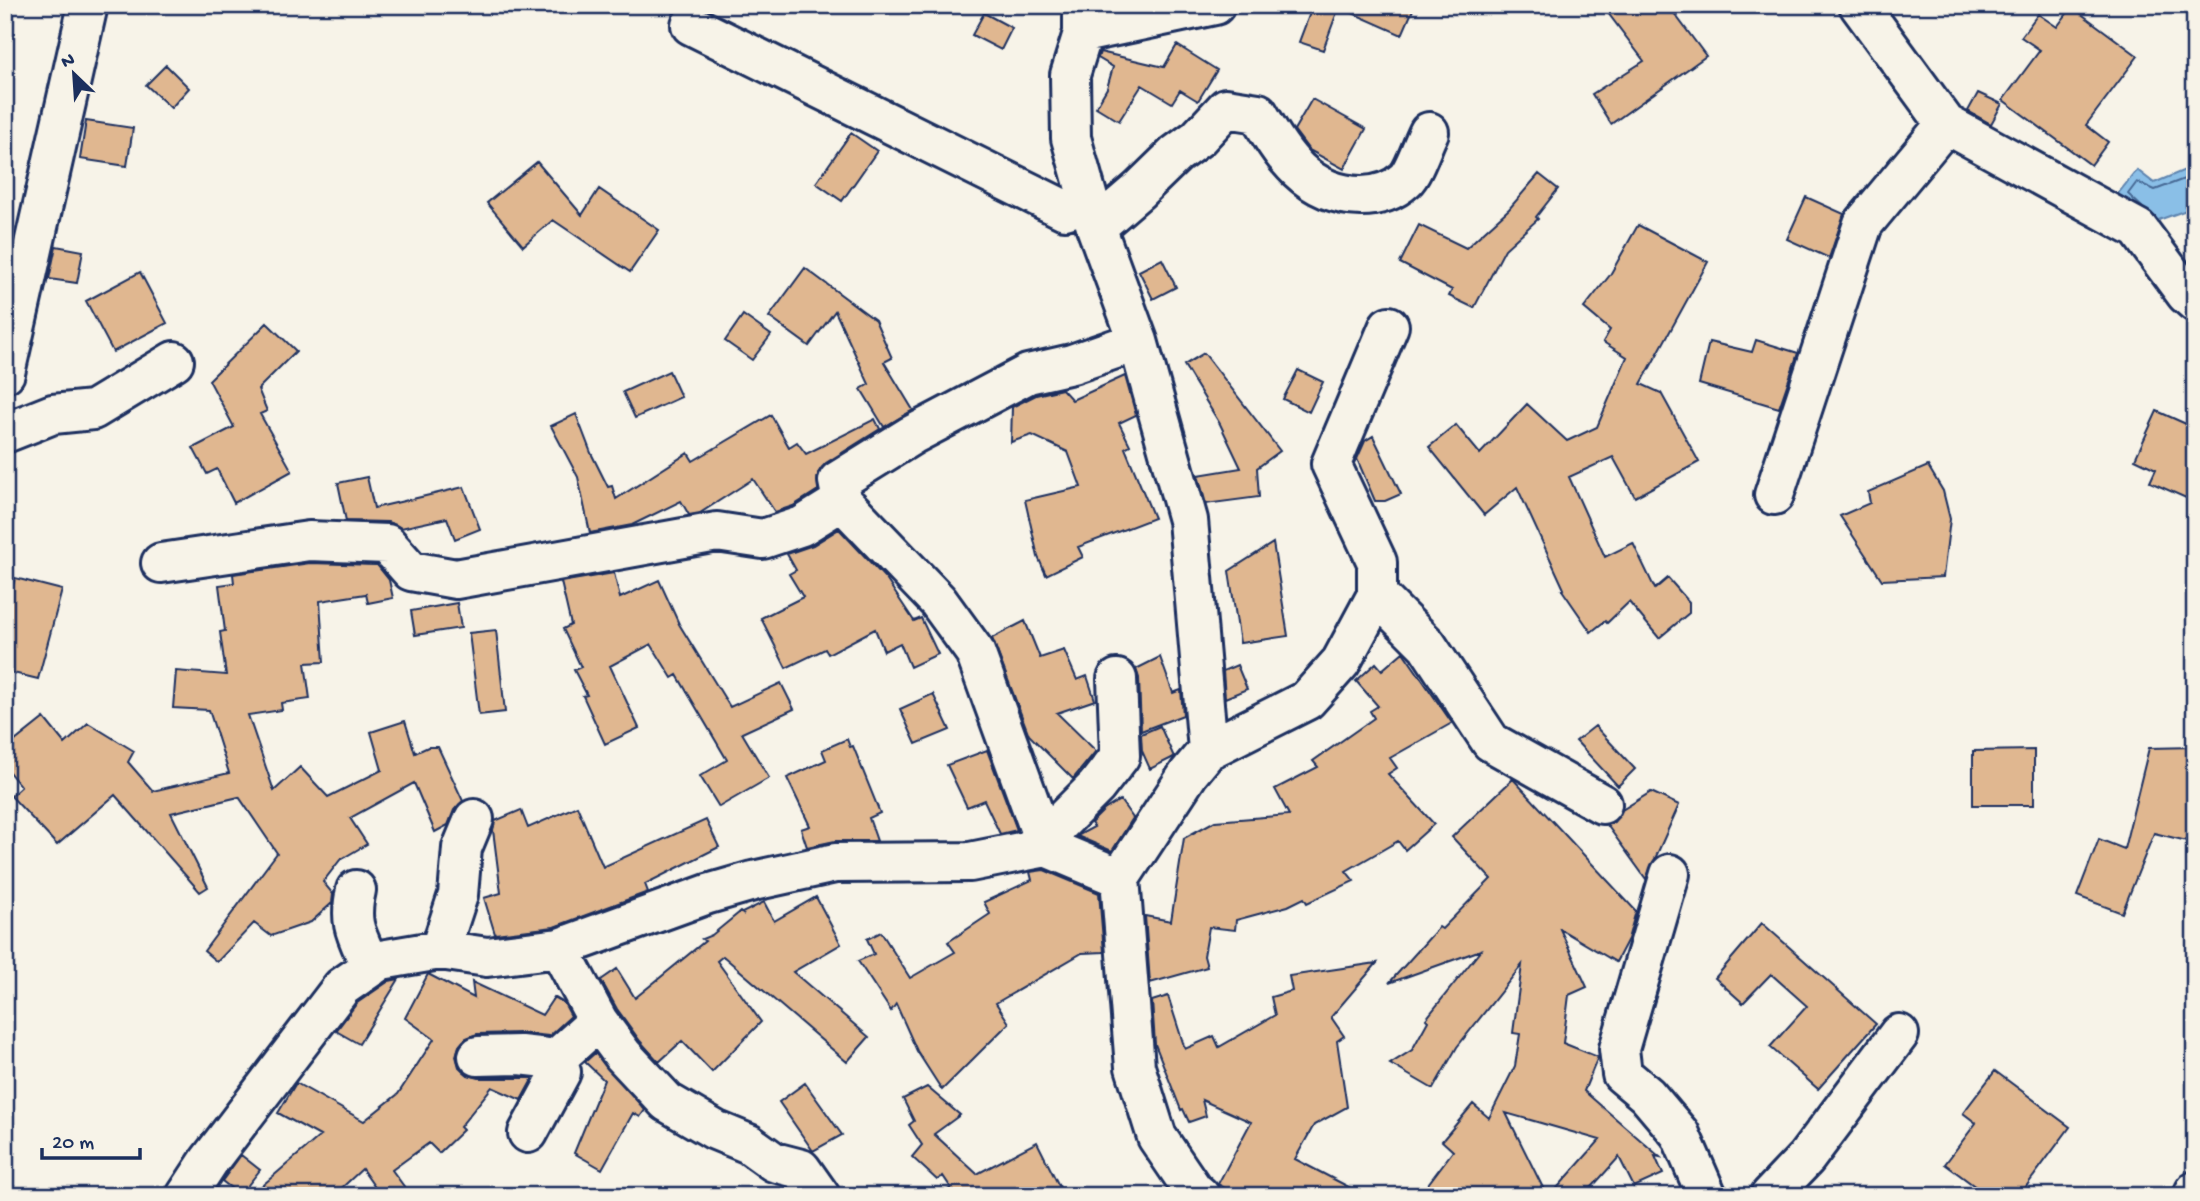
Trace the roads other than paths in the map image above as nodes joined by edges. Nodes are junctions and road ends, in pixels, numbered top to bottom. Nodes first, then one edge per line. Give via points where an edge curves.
1 (88, 5) edge
2 (1215, 5) edge
3 (1859, 5) edge
4 (1083, 19) edge
5 (691, 25) dead end
6 (1946, 124) junction
7 (1429, 132) dead end
8 (1093, 214) junction
9 (2195, 302) edge
10 (1389, 326) dead end
11 (1138, 341) junction
12 (174, 361) dead end
13 (5, 373) edge
14 (5, 433) edge
15 (1774, 495) dead end
16 (842, 501) junction
17 (161, 564) dead end
18 (1377, 595) junction
19 (1117, 679) dead end
20 (1208, 750) junction
21 (1602, 804) dead end
22 (474, 819) dead end
23 (1046, 847) junction
24 (1670, 874) dead end
25 (1120, 878) junction
26 (356, 890) dead end
27 (559, 948) junction
28 (440, 950) junction
29 (371, 967) junction
30 (598, 1021) junction
31 (1899, 1034) dead end
32 (478, 1056) dead end
33 (556, 1059) junction
34 (528, 1133) dead end
35 (1196, 1194) edge
36 (186, 1196) edge
37 (820, 1196) edge
38 (1707, 1196) edge
39 (1770, 1196) edge

1 - 13 street
2 - 4 street
3 - 6 street
4 - 8 street via 1070,75 1071,138
5 - 8 street via 1065,210
6 - 9 street via 2138,229
6 - 15 street via 1863,224
7 - 8 street via 1407,179 1378,196 1343,195 1307,179 1279,150 1258,113 1226,108 1139,190
8 - 11 street
10 - 18 street via 1332,464 1377,562
11 - 16 street via 1028,374 978,399 838,481
11 - 20 street via 1188,520
12 - 14 street via 93,410 53,414
16 - 17 street via 802,526 763,539 717,532 456,579 411,571 387,544 309,541
16 - 23 street via 938,601 975,652
18 - 20 street via 1341,662 1307,700
18 - 21 street via 1427,645 1491,742
19 - 23 street via 1120,756 1058,825
20 - 25 street
22 - 28 street via 462,848 458,895
23 - 25 street
23 - 27 street via 970,862 835,863 708,894
24 - 38 street via 1619,1049 1622,1074 1680,1134
25 - 35 street via 1135,1067 1157,1137
26 - 29 street via 353,928
27 - 28 street via 487,957
27 - 30 street
28 - 29 street via 381,960
29 - 36 street via 342,987
30 - 33 street
30 - 37 street via 667,1102 775,1162 801,1169
31 - 39 street via 1806,1158
32 - 33 street
33 - 34 street via 561,1072

